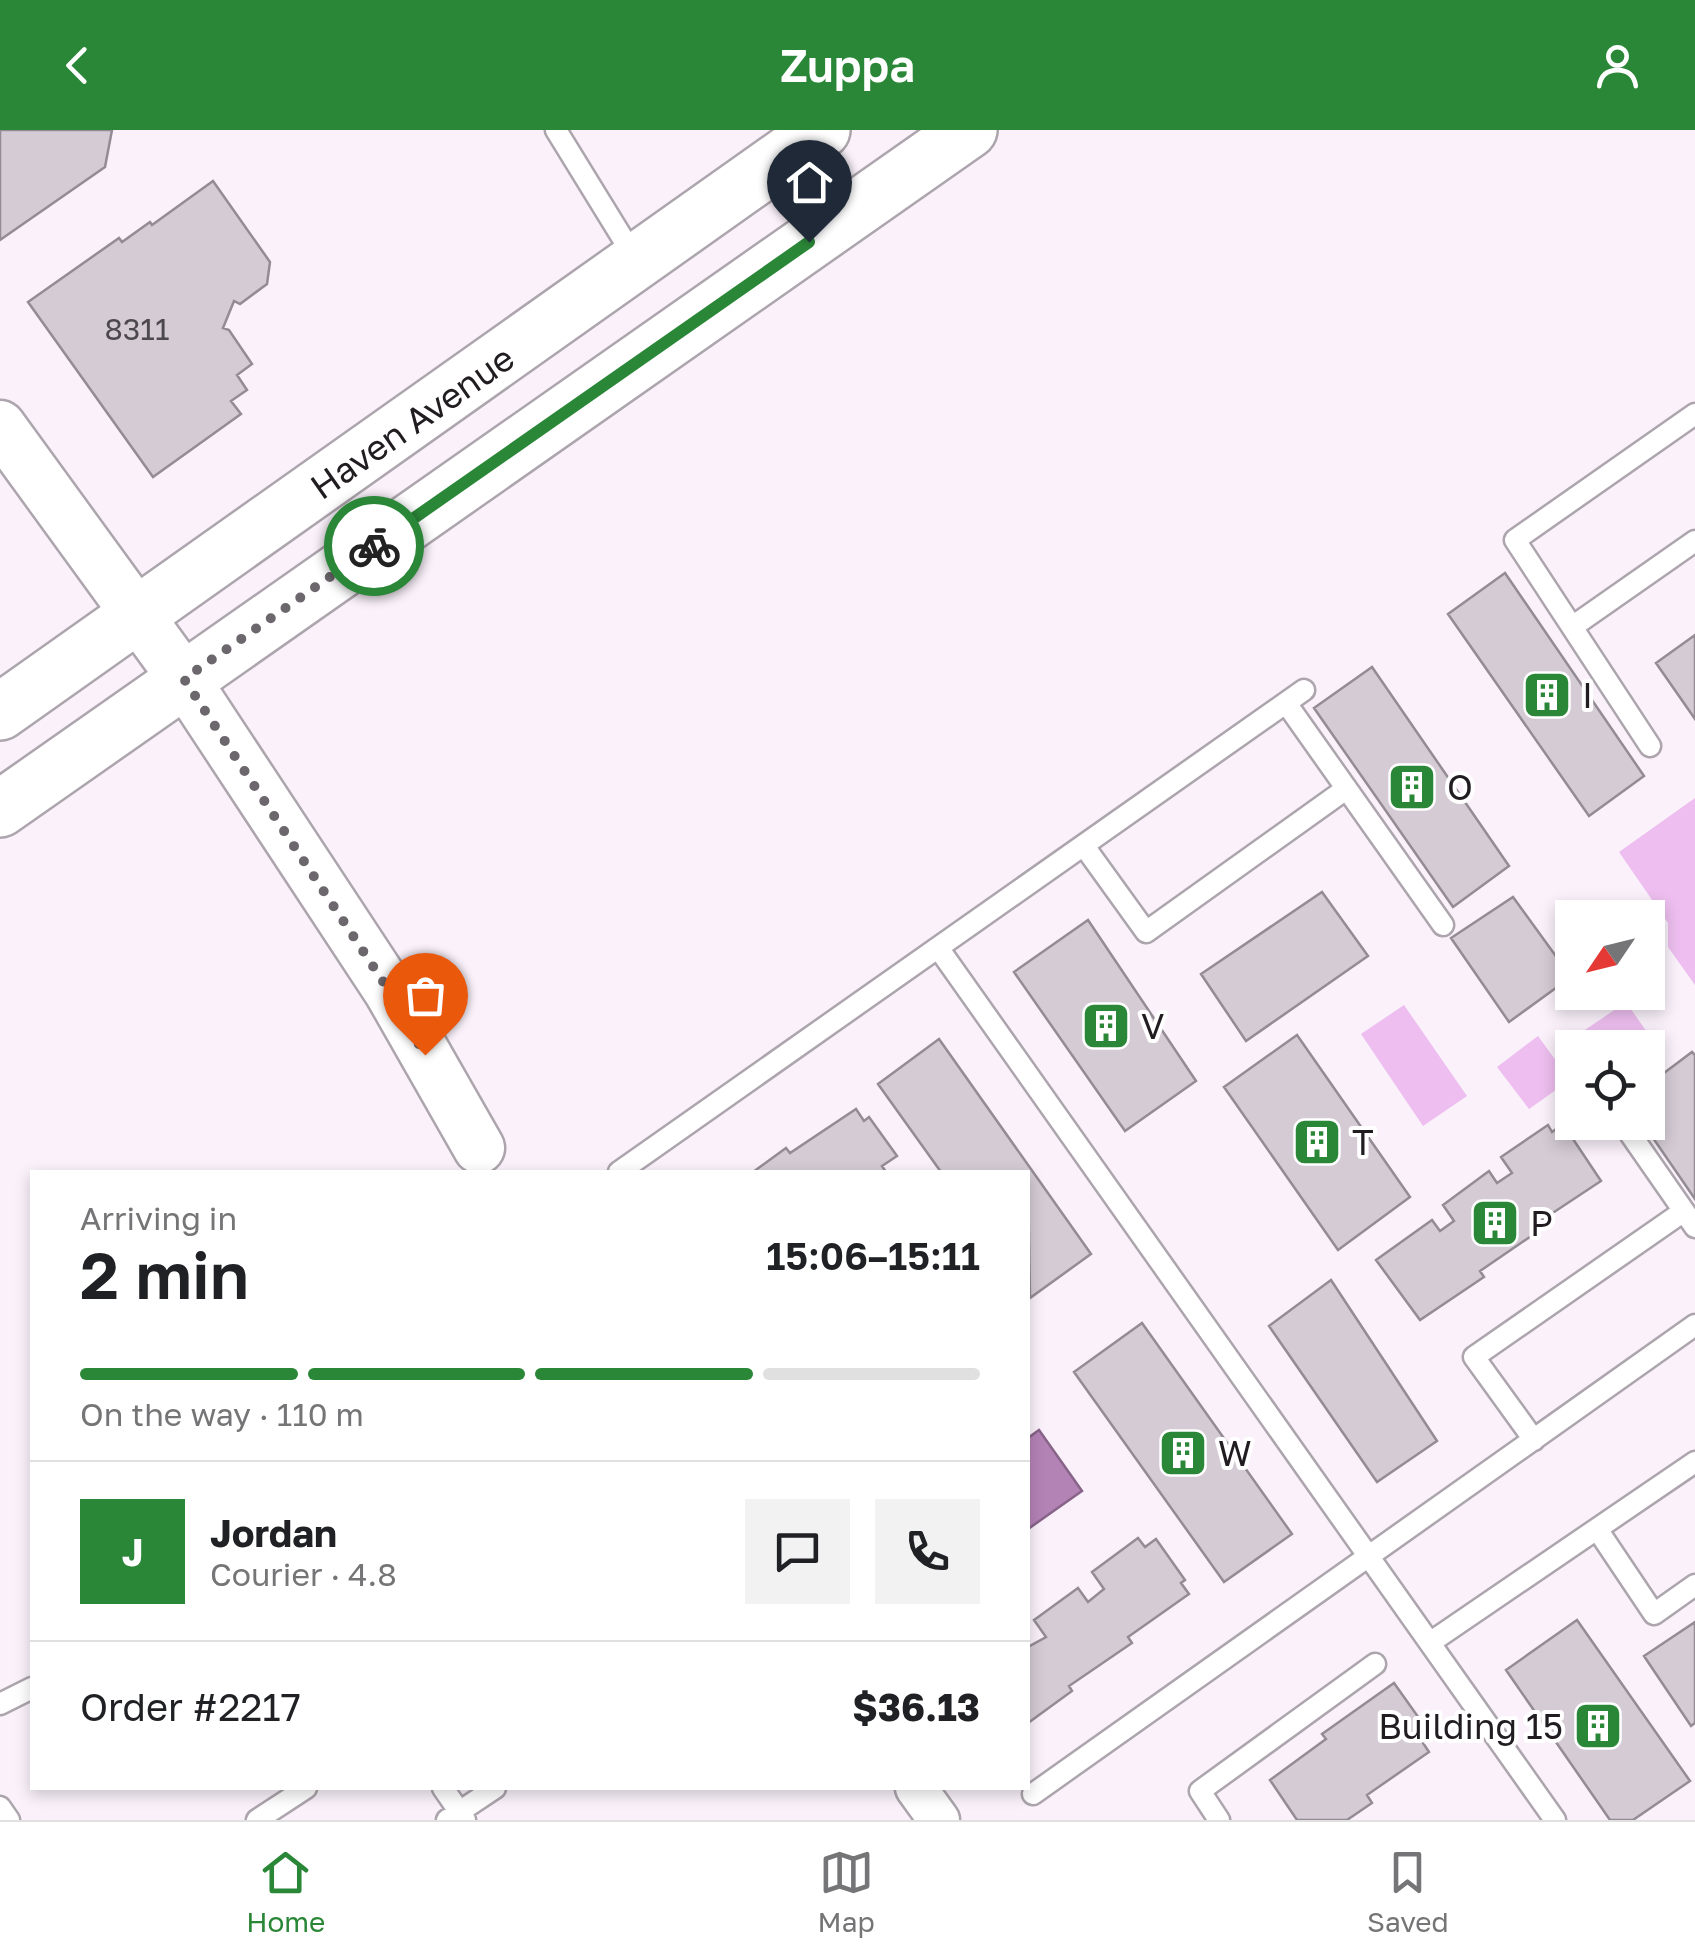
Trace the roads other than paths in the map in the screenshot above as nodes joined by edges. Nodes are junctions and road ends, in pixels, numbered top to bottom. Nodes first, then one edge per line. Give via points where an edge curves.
1 (556, 130) edge
2 (822, 130) edge
3 (969, 130) edge
4 (637, 262) junction
5 (1695, 414) edge
6 (0, 426) edge
7 (1695, 541) edge
8 (138, 615) junction
9 (1572, 627) junction
10 (184, 679) junction
11 (1304, 690) dead end
12 (1286, 703) junction
13 (0, 712) edge
14 (1650, 746) dead end
15 (1346, 789) junction
16 (0, 808) edge
17 (1084, 846) junction
18 (1443, 926) dead end
19 (939, 949) junction
20 (1635, 1140) edge
21 (487, 1160) edge
22 (621, 1170) edge
23 (1689, 1218) edge
24 (1695, 1325) edge
25 (1534, 1440) junction
26 (1695, 1462) edge
27 (1597, 1528) junction
28 (1371, 1556) junction
29 (1695, 1585) edge
30 (1431, 1642) junction
31 (1375, 1664) dead end
32 (30, 1689) edge
33 (0, 1704) edge
34 (303, 1790) edge
35 (444, 1790) edge
36 (491, 1790) edge
37 (917, 1790) edge
38 (1033, 1794) dead end
39 (0, 1807) edge
40 (457, 1817) edge
41 (9, 1820) edge
42 (257, 1820) edge
43 (939, 1820) edge
44 (1219, 1820) edge
45 (1555, 1820) edge

1 - 4 lane
2 - 4 main road, Haven Avenue
3 - 10 main road
4 - 8 main road, Haven Avenue
5 - 9 lane via 1515,540
6 - 8 street
7 - 9 lane
8 - 10 street
8 - 13 main road, Haven Avenue
9 - 14 lane
10 - 16 main road
10 - 21 street via 390,992
11 - 12 lane
12 - 15 lane
12 - 17 lane
15 - 17 lane via 1146,932
15 - 18 lane
17 - 19 lane
19 - 22 lane
19 - 28 lane
20 - 23 lane
23 - 25 lane via 1474,1357
24 - 25 lane
25 - 28 lane
26 - 27 lane
27 - 29 lane via 1654,1614
27 - 30 lane
28 - 30 lane
28 - 38 lane
30 - 45 lane
31 - 44 lane via 1200,1791
32 - 33 lane
34 - 42 lane
35 - 40 lane
36 - 40 lane
37 - 43 street
39 - 41 lane

